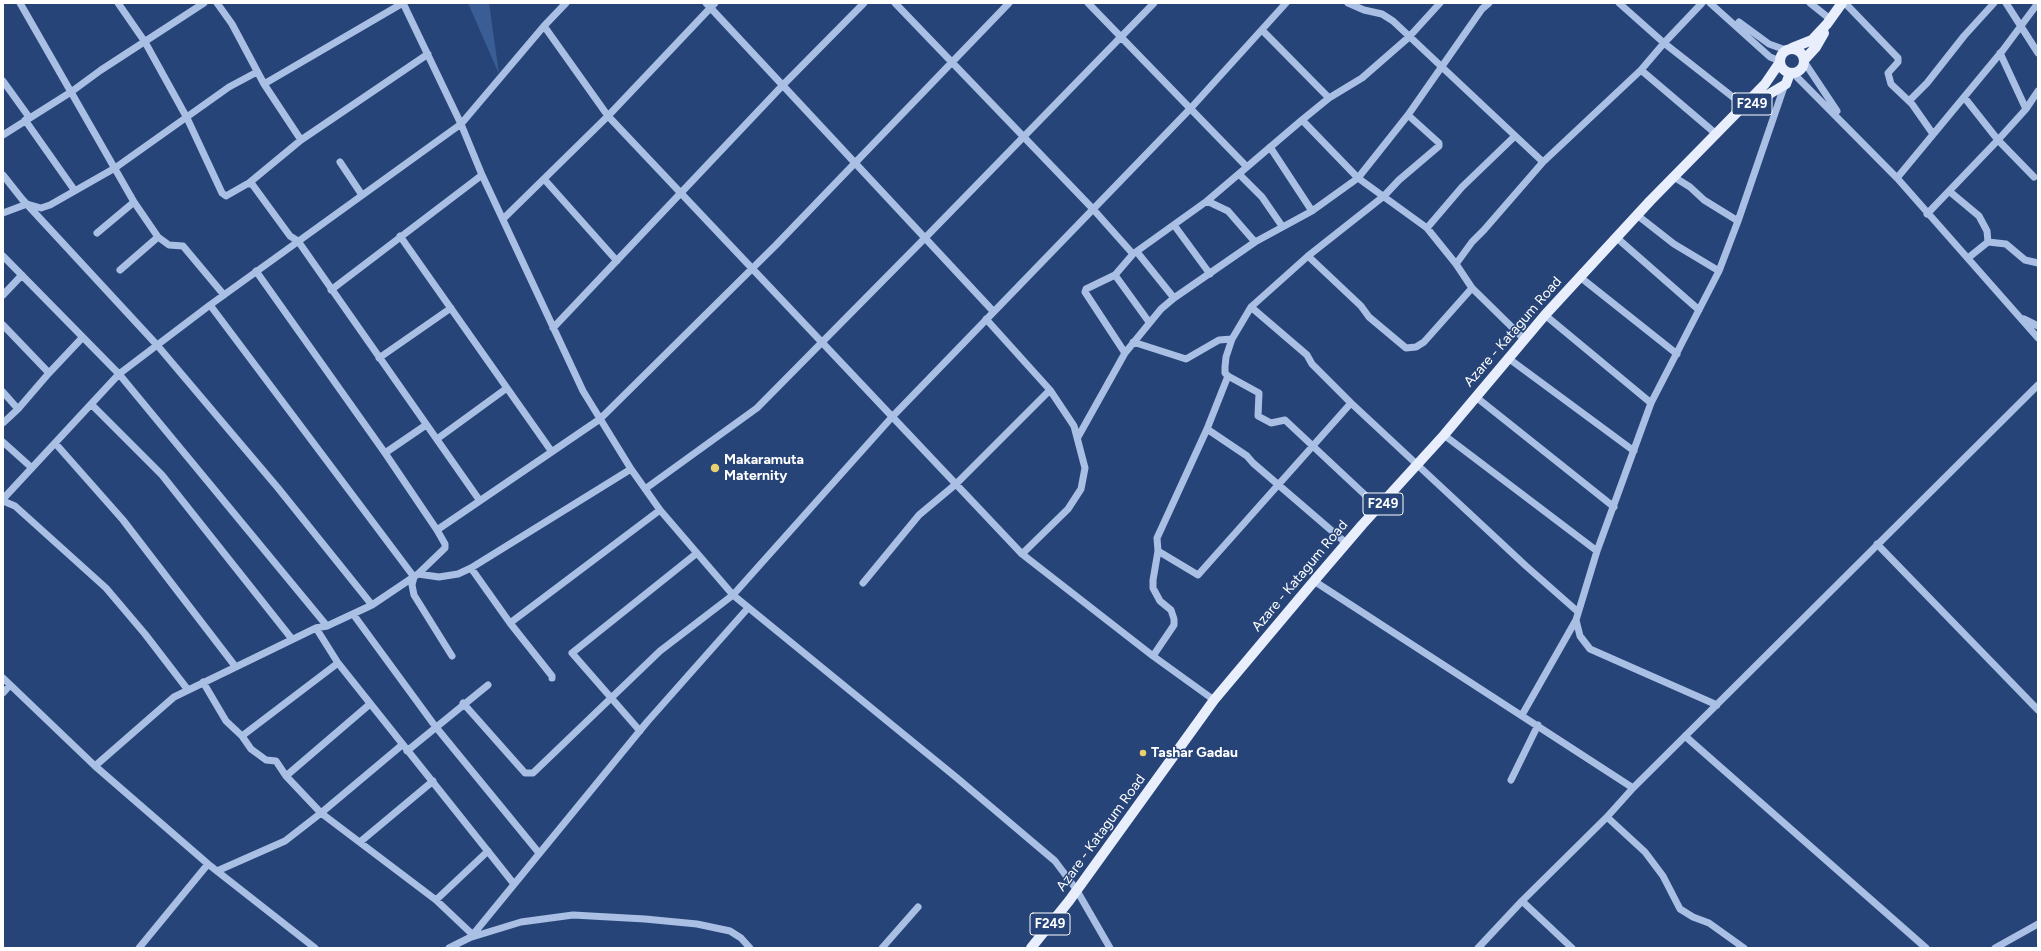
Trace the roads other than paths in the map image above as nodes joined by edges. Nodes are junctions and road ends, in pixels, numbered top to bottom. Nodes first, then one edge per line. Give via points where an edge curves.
1 (20, 3) edge
2 (118, 3) edge
3 (204, 3) edge
4 (217, 3) edge
5 (403, 3) edge
6 (566, 3) edge
7 (864, 3) edge
8 (895, 3) edge
9 (1009, 3) edge
10 (1088, 3) edge
11 (1154, 3) edge
12 (1286, 3) edge
13 (1348, 3) edge
14 (1440, 3) edge
15 (1489, 3) edge
16 (1619, 3) edge
17 (1702, 3) edge
18 (1710, 3) edge
19 (1717, 3) edge
20 (1810, 3) edge
21 (1843, 3) edge
22 (1994, 3) edge
23 (2006, 3) edge
24 (2038, 3) edge
25 (710, 5) edge
26 (1830, 19) junction
27 (2020, 25) junction
28 (544, 26) junction
29 (1262, 30) junction
30 (1409, 37) junction
31 (1120, 38) junction
32 (145, 42) junction
33 (1664, 43) junction
34 (1790, 49) junction
35 (2000, 53) junction
36 (2038, 53) edge
37 (428, 54) junction
38 (1780, 61) junction
39 (1805, 61) junction
40 (952, 62) junction
41 (1442, 67) junction
42 (1642, 70) junction
43 (257, 72) junction
44 (1791, 73) junction
45 (3, 81) edge
46 (264, 84) junction
47 (1786, 84) junction
48 (782, 86) junction
49 (2038, 91) edge
50 (71, 92) junction
51 (1964, 97) junction
52 (1330, 98) junction
53 (1909, 101) junction
54 (1743, 105) junction
55 (1190, 109) junction
56 (2026, 109) junction
57 (1408, 115) junction
58 (608, 116) junction
59 (187, 118) junction
60 (27, 119) junction
61 (1302, 120) junction
62 (461, 124) junction
63 (1848, 127) junction
64 (1933, 134) junction
65 (3, 135) edge
66 (1714, 135) junction
67 (1515, 136) junction
68 (1023, 138) junction
69 (300, 140) junction
70 (1998, 140) junction
71 (1270, 147) junction
72 (340, 162) dead end
73 (854, 162) junction
74 (1543, 162) junction
75 (115, 168) junction
76 (1247, 168) junction
77 (1239, 174) junction
78 (3, 175) edge
79 (482, 175) junction
80 (1674, 177) junction
81 (2034, 177) dead end
82 (1358, 178) junction
83 (1897, 178) junction
84 (544, 179) junction
85 (249, 183) junction
86 (75, 191) junction
87 (1949, 191) junction
88 (681, 193) junction
89 (362, 195) junction
90 (1384, 196) junction
91 (1207, 201) junction
92 (134, 202) junction
93 (26, 204) junction
94 (1093, 209) junction
95 (1312, 211) junction
96 (3, 213) edge
97 (1928, 214) junction
98 (1637, 215) junction
99 (503, 219) junction
100 (1738, 221) junction
101 (1174, 225) junction
102 (1282, 226) junction
103 (1427, 228) junction
104 (97, 233) dead end
105 (400, 236) junction
106 (158, 237) junction
107 (925, 238) junction
108 (1617, 238) junction
109 (298, 241) junction
110 (1255, 242) junction
111 (1988, 242) junction
112 (1135, 253) junction
113 (3, 256) edge
114 (1308, 256) junction
115 (1968, 258) junction
116 (617, 261) junction
117 (2038, 263) edge
118 (1456, 264) junction
119 (752, 268) junction
120 (120, 270) dead end
121 (256, 271) junction
122 (1719, 271) junction
123 (1115, 274) junction
124 (1210, 274) junction
125 (22, 275) junction
126 (1580, 277) junction
127 (1472, 288) junction
128 (331, 290) junction
129 (3, 295) edge
130 (224, 295) junction
131 (1174, 298) junction
132 (210, 305) junction
133 (1251, 307) junction
134 (451, 308) junction
135 (1699, 310) junction
136 (994, 311) junction
137 (1545, 315) junction
138 (2021, 317) junction
139 (986, 319) junction
140 (1149, 322) junction
141 (3, 325) edge
142 (2038, 326) edge
143 (553, 328) junction
144 (82, 338) junction
145 (2038, 338) edge
146 (1232, 339) junction
147 (1524, 339) junction
148 (1133, 342) junction
149 (822, 343) junction
150 (157, 345) junction
151 (1124, 352) junction
152 (1676, 354) junction
153 (379, 358) junction
154 (1508, 358) junction
155 (49, 373) junction
156 (119, 374) junction
157 (1228, 376) junction
158 (2038, 386) edge
159 (507, 388) junction
160 (1050, 390) junction
161 (3, 392) edge
162 (1476, 397) junction
163 (1351, 403) junction
164 (1651, 403) junction
165 (91, 404) junction
166 (18, 409) junction
167 (892, 417) junction
168 (600, 419) junction
169 (3, 423) edge
170 (426, 425) junction
171 (1207, 429) junction
172 (1444, 435) junction
173 (1078, 437) junction
174 (436, 440) junction
175 (3, 442) edge
176 (55, 443) junction
177 (1312, 446) junction
178 (1634, 451) junction
179 (552, 452) junction
180 (385, 453) junction
181 (1417, 465) junction
182 (32, 468) junction
183 (631, 469) junction
184 (956, 484) junction
185 (1279, 484) junction
186 (645, 489) junction
187 (3, 500) edge
188 (480, 501) junction
189 (1614, 507) junction
190 (1379, 508) junction
191 (660, 510) junction
192 (437, 530) junction
193 (1346, 544) junction
194 (1877, 544) junction
195 (1158, 551) junction
196 (1597, 551) junction
197 (696, 553) junction
198 (1022, 554) junction
199 (471, 568) junction
200 (416, 576) junction
201 (1314, 581) junction
202 (863, 582) dead end
203 (733, 595) junction
204 (372, 605) junction
205 (748, 608) junction
206 (1577, 611) junction
207 (353, 614) junction
208 (1576, 620) junction
209 (510, 623) junction
210 (327, 626) junction
211 (316, 628) junction
212 (1570, 631) junction
213 (1580, 636) junction
214 (292, 639) junction
215 (452, 656) dead end
216 (1153, 656) junction
217 (338, 663) junction
218 (235, 666) junction
219 (3, 678) edge
220 (552, 678) dead end
221 (203, 682) junction
222 (10, 685) junction
223 (488, 685) dead end
224 (188, 690) junction
225 (3, 693) edge
226 (611, 698) junction
227 (1214, 700) junction
228 (463, 703) junction
229 (370, 704) junction
230 (1716, 705) junction
231 (2038, 710) edge
232 (1522, 715) junction
233 (435, 726) junction
234 (1538, 726) junction
235 (640, 731) junction
236 (242, 736) junction
237 (1685, 736) junction
238 (404, 748) junction
239 (95, 766) junction
240 (286, 776) junction
241 (1512, 780) dead end
242 (432, 781) junction
243 (1633, 788) junction
244 (321, 813) junction
245 (1607, 818) junction
246 (360, 842) junction
247 (488, 852) junction
248 (539, 853) junction
249 (208, 864) junction
250 (217, 871) junction
251 (514, 884) junction
252 (1076, 889) junction
253 (436, 900) junction
254 (1522, 901) junction
255 (918, 907) dead end
256 (2038, 924) edge
257 (472, 936) junction
258 (139, 948) edge
259 (316, 948) edge
260 (449, 948) edge
261 (750, 948) edge
262 (882, 948) edge
263 (1031, 948) edge
264 (1110, 948) edge
265 (1478, 948) edge
266 (1572, 948) edge
267 (1744, 948) edge
268 (1926, 948) edge
269 (1995, 948) edge

1 - 50 street
2 - 32 street
3 - 32 street
4 - 43 street via 232,24
5 - 37 street
5 - 46 street
6 - 28 street
7 - 48 street
8 - 40 street
9 - 40 street
10 - 31 street
11 - 31 street
12 - 29 street
13 - 30 street via 1382,14
14 - 30 street
15 - 41 street via 1482,9
16 - 33 street
17 - 33 street
18 - 38 street via 1770,57
19 - 34 street via 1761,40 1775,47
20 - 26 street
21 - 26 main road
21 - 39 main road
21 - 53 street via 1898,58 1898,62 1888,73 1889,78 1891,84
22 - 53 street
23 - 27 street
24 - 27 street
25 - 48 street
25 - 58 street
26 - 34 main road via 1812,40
27 - 35 street
27 - 36 street
28 - 58 street
28 - 62 street
29 - 52 street
29 - 55 street
30 - 41 street
30 - 52 street via 1362,78
31 - 55 street
31 - 68 street
32 - 50 street
32 - 59 street
33 - 42 street
33 - 54 street
34 - 38 main road, Azare - Katagum Road / F249 via 1783,52
34 - 39 main road via 1800,51
35 - 51 street
35 - 56 street
37 - 62 street
37 - 69 street
38 - 44 main road via 1782,68
38 - 54 main road, Azare - Katagum Road / F249 via 1771,77
39 - 44 main road via 1801,70
39 - 63 street
40 - 68 street
40 - 73 street
41 - 57 street
41 - 67 street
42 - 66 street
42 - 74 street
43 - 46 street
43 - 59 street via 229,87
44 - 47 main road, F249
44 - 63 street
45 - 60 street
46 - 69 street
47 - 66 main road, Azare - Katagum Road / F249 via 1758,100
47 - 100 street
48 - 73 street
48 - 88 street
49 - 56 street
50 - 60 street
50 - 75 street
51 - 64 street
51 - 70 street
52 - 61 street
53 - 64 street
54 - 66 main road, Azare - Katagum Road / F249
55 - 76 street
55 - 94 street
56 - 70 street
57 - 82 street
57 - 90 street via 1439,143 1439,146
58 - 84 street
58 - 88 street
59 - 75 street
59 - 85 street via 224,196
60 - 65 street
60 - 86 street
61 - 71 street
61 - 82 street
62 - 79 street
62 - 89 street
63 - 83 street
64 - 83 street
66 - 80 main road, Azare - Katagum Road / F249
67 - 74 street
67 - 103 street via 1462,187
68 - 94 street
68 - 107 street
69 - 85 street
70 - 81 street
70 - 87 street
71 - 76 street
71 - 95 street
72 - 89 street
73 - 107 street
73 - 119 street
74 - 118 street via 1472,242
75 - 86 street
75 - 92 street
76 - 77 street
77 - 91 street
77 - 102 street via 1262,197
78 - 93 street
79 - 99 street
79 - 105 street
80 - 98 main road, Azare - Katagum Road / F249
80 - 100 street
82 - 90 street
82 - 95 street
83 - 97 street
84 - 99 street
84 - 116 street
85 - 109 street via 290,236
86 - 93 street via 41,208
87 - 97 street
87 - 111 street via 1979,216 1987,231
88 - 116 street
88 - 119 street
89 - 109 street
90 - 103 street
90 - 114 street
91 - 101 street
91 - 110 street via 1228,211
92 - 104 street
92 - 106 street
93 - 96 street
93 - 150 street
94 - 112 street
94 - 136 street
95 - 102 street
97 - 115 street
98 - 108 main road, Azare - Katagum Road / F249
98 - 122 street via 1674,244
99 - 143 street
100 - 122 street
101 - 112 street
101 - 124 street
102 - 110 street
103 - 118 street
105 - 128 street
105 - 134 street
106 - 120 street
106 - 130 street via 169,245 183,246
107 - 136 street
107 - 149 street
108 - 126 main road, Azare - Katagum Road / F249
108 - 135 street
109 - 121 street
109 - 128 street
110 - 124 street
111 - 115 street
111 - 117 street via 2006,244 2025,260
112 - 123 street
112 - 131 street
113 - 125 street
114 - 127 street via 1361,306 1369,317 1406,348 1416,347 1424,342
114 - 133 street
115 - 138 street
116 - 143 street
118 - 127 street
119 - 149 street
119 - 168 street
121 - 130 street
121 - 180 street
122 - 135 street
123 - 140 street
123 - 151 street via 1086,289 1085,292
124 - 131 street
125 - 129 street
125 - 144 street
126 - 137 main road, Azare - Katagum Road / F249
126 - 152 street
127 - 147 street
128 - 153 street
130 - 132 street
131 - 140 street
132 - 150 street
132 - 200 street
133 - 146 street
133 - 163 street via 1307,355 1312,364
134 - 153 street
134 - 159 street
135 - 152 street
136 - 139 street
137 - 147 main road, Azare - Katagum Road / F249
137 - 164 street
138 - 142 street
138 - 145 street
139 - 160 street
139 - 167 street
140 - 148 street
141 - 155 street
143 - 168 street
144 - 155 street
144 - 156 street
146 - 148 street via 1219,340 1186,359
146 - 157 street via 1224,367
147 - 154 main road, Azare - Katagum Road / F249
148 - 151 street
149 - 167 street
149 - 186 street via 757,408
150 - 156 street
150 - 204 street via 278,488
151 - 173 street
152 - 164 street
153 - 170 street
154 - 162 main road, Azare - Katagum Road / F249
154 - 178 street
155 - 166 street
156 - 165 street
156 - 210 street
157 - 171 street
157 - 177 street via 1259,393 1258,416 1271,423 1285,420
158 - 194 street
159 - 174 street
159 - 179 street
160 - 173 street via 1074,426
160 - 184 street
161 - 166 street
162 - 172 main road, Azare - Katagum Road / F249
162 - 189 street
163 - 177 street
163 - 181 street
164 - 178 street
165 - 176 street
165 - 214 street via 162,475
166 - 169 street
167 - 184 street
167 - 203 street
168 - 179 street
168 - 183 street
170 - 174 street
170 - 180 street
171 - 185 street via 1247,456
171 - 195 street via 1157,538
172 - 181 main road, Azare - Katagum Road / F249
172 - 196 street
173 - 198 street via 1085,468 1081,489 1068,509
174 - 188 street
175 - 182 street
176 - 182 street
176 - 218 street via 123,520
177 - 185 street
177 - 190 street
178 - 189 street
179 - 188 street
180 - 192 street
181 - 190 main road, Azare - Katagum Road / F249
181 - 206 street
182 - 187 street
183 - 186 street
183 - 199 street
184 - 198 street
184 - 202 street via 919,515
185 - 193 street
185 - 195 street via 1198,576
186 - 191 street
187 - 224 street via 15,506 106,588 146,634
188 - 192 street
189 - 196 street
190 - 193 main road, Azare - Katagum Road / F249
191 - 197 street
191 - 209 street
192 - 200 street via 445,548
193 - 201 main road, Azare - Katagum Road / F249
194 - 230 street
194 - 231 street
195 - 216 street via 1154,588 1160,600 1171,610 1174,624
196 - 206 street
197 - 203 street
197 - 226 street via 572,653
198 - 216 street
199 - 200 street via 458,574 440,577
199 - 209 street
200 - 204 street
200 - 215 street via 412,585 414,595
201 - 227 main road, Azare - Katagum Road / F249
201 - 232 street
203 - 205 street
203 - 226 street via 660,651
204 - 207 street
205 - 235 street
205 - 252 street via 1043,849
206 - 208 street
207 - 210 street
207 - 233 street
208 - 212 street
208 - 213 street
209 - 220 street
210 - 211 street
211 - 214 street
211 - 217 street
212 - 213 street
212 - 232 street
213 - 230 street via 1590,648
214 - 218 street
216 - 227 street
217 - 229 street
217 - 236 street
218 - 221 street
219 - 222 street
221 - 224 street
221 - 236 street via 226,721
222 - 225 street
222 - 239 street
223 - 228 street
224 - 239 street via 174,697
226 - 228 street via 529,774 525,773
226 - 235 street
227 - 252 main road, Azare - Katagum Road / F249
228 - 233 street
229 - 238 street
229 - 240 street
230 - 237 street
232 - 234 street
233 - 238 street
233 - 248 street
234 - 241 street
234 - 243 street
235 - 248 street
236 - 240 street via 251,749 266,760 276,762
237 - 243 street
237 - 268 street
238 - 242 street
238 - 244 street
239 - 249 street
240 - 244 street
242 - 246 street
242 - 247 street
243 - 245 street
244 - 246 street
244 - 250 street via 285,841
245 - 254 street
245 - 267 street via 1645,852 1663,876 1680,909 1709,923
246 - 253 street
247 - 251 street
247 - 253 street
248 - 251 street
249 - 250 street
249 - 258 street
250 - 259 street
251 - 257 street
252 - 263 main road, Azare - Katagum Road / F249
252 - 264 street
253 - 257 street
254 - 265 street
254 - 266 street
255 - 262 street
256 - 269 street
257 - 260 street
257 - 261 street via 521,922 573,915 697,924 730,931

